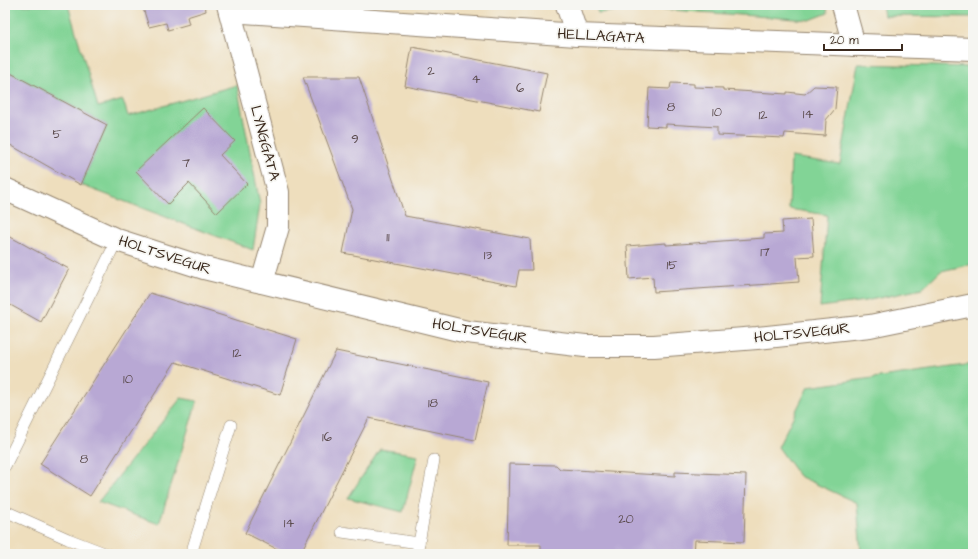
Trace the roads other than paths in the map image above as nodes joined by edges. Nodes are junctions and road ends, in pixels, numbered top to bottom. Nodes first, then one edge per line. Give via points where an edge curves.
1 (567, 5) edge
2 (843, 5) edge
3 (229, 8) edge
4 (577, 35) junction
5 (854, 46) junction
6 (973, 49) edge
7 (5, 189) edge
8 (117, 240) junction
9 (262, 282) junction
10 (973, 305) edge
11 (231, 424) dead end
12 (434, 460) dead end
13 (5, 466) edge
14 (5, 511) edge
15 (342, 532) dead end
16 (418, 549) edge
17 (107, 554) edge
18 (191, 554) edge

1 - 4 street
2 - 5 street
3 - 4 street, HELLAGATA
3 - 9 street, LYNGGATA via 278,192 278,227
4 - 5 street, HELLAGATA
5 - 6 street, HELLAGATA
7 - 8 street, HOLTSVEGUR
8 - 9 street, HOLTSVEGUR via 204,268
8 - 13 lane
9 - 10 street, HOLTSVEGUR via 467,332 585,346 654,346 757,338 878,324
11 - 18 lane
12 - 16 lane
14 - 17 lane
15 - 16 lane

